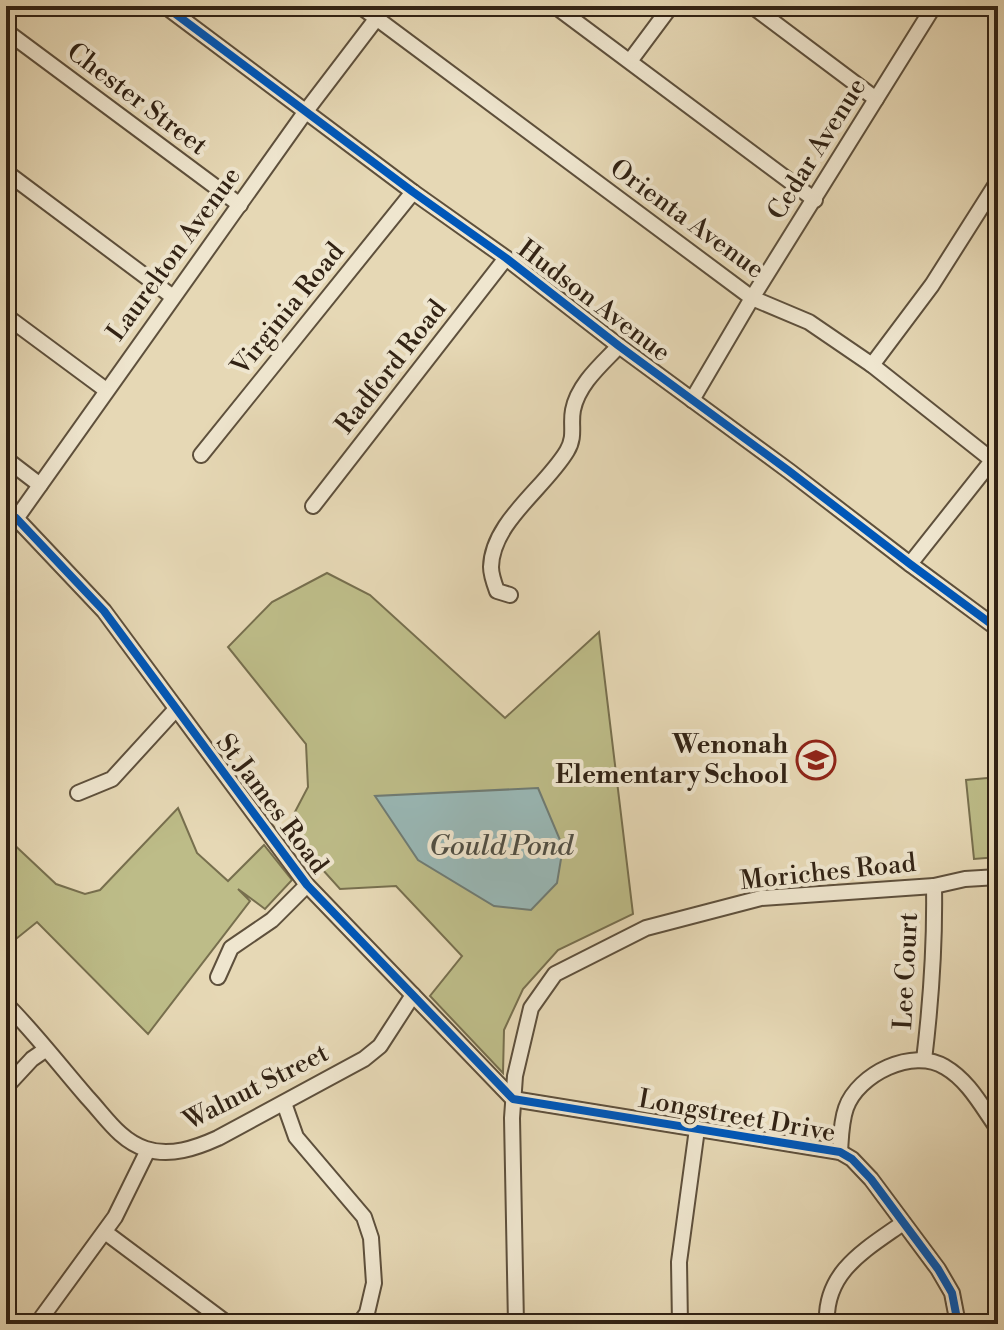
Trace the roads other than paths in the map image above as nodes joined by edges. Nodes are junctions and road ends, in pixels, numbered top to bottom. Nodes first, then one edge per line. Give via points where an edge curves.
1 (165, 6) edge
2 (360, 6) edge
3 (555, 6) edge
4 (671, 6) edge
5 (752, 6) edge
6 (934, 6) edge
7 (381, 12) edge
8 (6, 31) edge
9 (630, 61) junction
10 (876, 99) junction
11 (306, 111) junction
12 (6, 172) edge
13 (998, 181) edge
14 (413, 192) junction
15 (815, 200) junction
16 (240, 205) junction
17 (506, 258) junction
18 (173, 297) junction
19 (752, 298) junction
20 (6, 316) edge
21 (619, 346) junction
22 (872, 365) junction
23 (106, 390) junction
24 (692, 400) junction
25 (201, 455) dead end
26 (995, 457) edge
27 (6, 459) edge
28 (40, 485) junction
29 (313, 506) dead end
30 (16, 518) junction
31 (6, 533) edge
32 (910, 564) junction
33 (510, 595) dead end
34 (998, 629) edge
35 (176, 709) junction
36 (78, 793) dead end
37 (998, 877) edge
38 (307, 885) junction
39 (934, 886) junction
40 (218, 977) dead end
41 (413, 995) junction
42 (6, 1004) edge
43 (45, 1050) junction
44 (924, 1060) junction
45 (6, 1087) edge
46 (513, 1099) junction
47 (284, 1103) junction
48 (697, 1129) junction
49 (998, 1129) edge
50 (148, 1150) junction
51 (840, 1152) junction
52 (903, 1223) junction
53 (105, 1232) junction
54 (42, 1317) dead end
55 (228, 1324) edge
56 (359, 1324) edge
57 (516, 1324) edge
58 (680, 1324) edge
59 (827, 1324) edge
60 (958, 1324) edge

1 - 11 street, Hudson Avenue
2 - 7 street, Orienta Avenue
3 - 9 street
4 - 9 street
5 - 10 street
6 - 10 street, Cedar Avenue
7 - 11 street, Laurelton Avenue
7 - 19 street, Orienta Avenue
8 - 16 street, Chester Street
9 - 15 street
10 - 15 street, Cedar Avenue
11 - 14 street, Hudson Avenue
11 - 16 street, Laurelton Avenue
12 - 18 street
13 - 22 street via 932,285
14 - 17 street, Hudson Avenue
14 - 25 street, Virginia Road
15 - 19 street, Cedar Avenue
16 - 18 street, Laurelton Avenue
17 - 21 street, Hudson Avenue
17 - 29 street, Radford Road
18 - 23 street, Laurelton Avenue
19 - 22 street, Orienta Avenue via 809,322
19 - 24 street, Cedar Avenue
20 - 23 street
21 - 24 street, Hudson Avenue
21 - 33 street via 581,389 573,408 569,448 496,542 492,575 497,591
22 - 26 street, Orienta Avenue
23 - 28 street, Laurelton Avenue
24 - 32 street, Hudson Avenue
26 - 32 street
27 - 28 street
28 - 30 street, Laurelton Avenue
30 - 31 street, Laurelton Avenue
30 - 35 street, St James Road via 104,611
32 - 34 street, Hudson Avenue
35 - 36 street via 112,779
35 - 38 street, St James Road
37 - 39 street, Moriches Road
38 - 40 street via 272,920 231,948
38 - 41 street, St James Road
39 - 44 street, Lee Court via 935,939
39 - 46 street, Moriches Road via 761,898 646,928 568,967 555,974 531,1008
41 - 46 street, St James Road
41 - 47 street, Walnut Street via 380,1046
42 - 43 street
43 - 45 street
43 - 50 street via 105,1119
44 - 49 street via 960,1077
44 - 51 street via 898,1063 861,1087 847,1105
46 - 48 street, Longstreet Drive
46 - 57 street, Moriches Road
47 - 50 street, Walnut Street via 200,1146
47 - 56 street via 296,1137 364,1217 374,1283
48 - 51 street, Longstreet Drive
48 - 58 street via 679,1262
50 - 53 street
51 - 52 street, Longstreet Drive via 871,1179
52 - 59 street via 837,1277
52 - 60 street, Longstreet Drive via 952,1293
53 - 54 street
53 - 55 street

